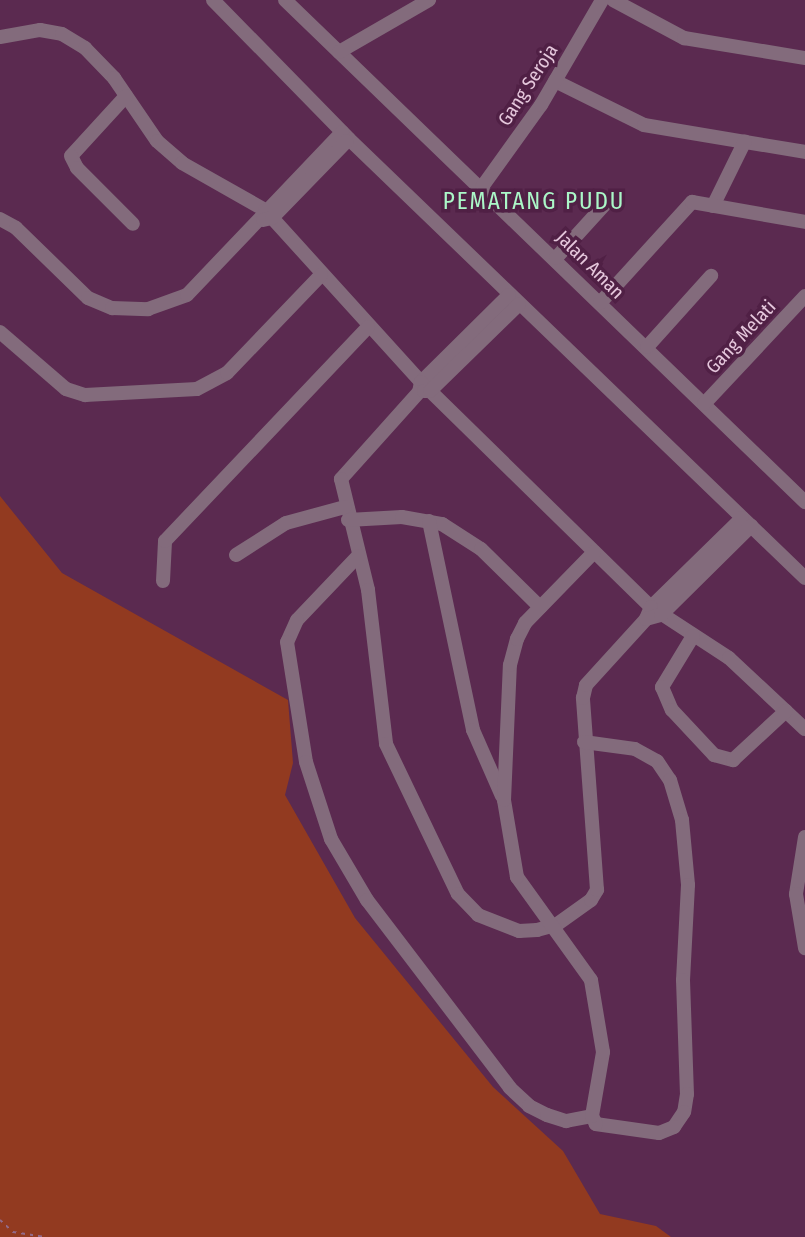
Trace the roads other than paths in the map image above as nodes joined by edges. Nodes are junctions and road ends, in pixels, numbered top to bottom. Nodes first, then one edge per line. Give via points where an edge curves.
1 (213, 0) edge
2 (285, 0) edge
3 (429, 0) edge
4 (602, 0) edge
5 (613, 0) edge
6 (0, 37) edge
7 (339, 52) junction
8 (805, 58) edge
9 (555, 81) junction
10 (126, 96) junction
11 (345, 135) junction
12 (745, 141) junction
13 (805, 152) edge
14 (482, 187) junction
15 (607, 202) dead end
16 (713, 206) junction
17 (265, 217) junction
18 (0, 219) edge
19 (805, 222) edge
20 (134, 224) dead end
21 (556, 258) junction
22 (321, 275) junction
23 (711, 276) dead end
24 (805, 296) edge
25 (514, 299) junction
26 (600, 303) junction
27 (368, 327) junction
28 (0, 332) edge
29 (647, 347) junction
30 (423, 388) junction
31 (704, 404) junction
32 (802, 495) edge
33 (346, 513) junction
34 (429, 522) junction
35 (746, 522) junction
36 (594, 552) junction
37 (236, 555) dead end
38 (358, 556) junction
39 (805, 578) edge
40 (163, 581) dead end
41 (540, 607) junction
42 (653, 614) junction
43 (693, 636) junction
44 (786, 711) junction
45 (805, 729) edge
46 (584, 742) junction
47 (504, 800) junction
48 (805, 837) edge
49 (802, 922) edge
50 (555, 925) junction
51 (805, 948) edge
52 (592, 1116) junction

1 - 11 street
2 - 7 street, Jalan Aman
3 - 7 street
4 - 9 street, Gang Seroja
5 - 8 street via 684,38
6 - 10 street via 40,30 62,34 97,59
7 - 14 street, Jalan Aman
9 - 12 street via 644,125
9 - 14 street, Gang Seroja
10 - 17 street via 157,141 182,163
10 - 20 street via 71,156 77,168
11 - 17 street
11 - 25 street
12 - 13 street
12 - 16 street
14 - 21 street, Jalan Aman
15 - 21 street
16 - 19 street
16 - 26 street via 698,201 685,208
17 - 18 street via 187,295 131,310 88,298 16,228
17 - 22 street
21 - 26 street, Jalan Aman
22 - 27 street
22 - 28 street via 227,373 197,389 85,395 66,389
23 - 29 street
24 - 31 street, Gang Melati
25 - 30 street
25 - 35 street
26 - 29 street, Jalan Aman
27 - 30 street
27 - 40 street via 165,541
29 - 31 street, Jalan Aman
30 - 33 street via 341,479
30 - 36 street
31 - 32 street, Jalan Aman
33 - 34 street
33 - 37 street via 286,523
33 - 38 street
34 - 41 street via 460,533 481,549
34 - 47 street via 473,730
35 - 39 street
35 - 42 street
36 - 41 street
36 - 42 street
38 - 50 street via 368,590 386,744 458,894 478,915 519,931
38 - 52 street via 298,620 287,642 306,762 331,839 367,900 510,1088 547,1115 566,1121
41 - 47 street via 517,639 510,665
42 - 43 street
42 - 46 street via 586,685
43 - 44 street via 729,658
43 - 44 street via 662,687 671,710 714,755 733,760
44 - 45 street
46 - 50 street via 597,890 591,900
46 - 52 street via 635,749 657,761 670,780 681,820 688,886 684,1112 674,1127 659,1133 602,1128
47 - 50 street via 517,877
48 - 49 street via 799,857
49 - 51 street
50 - 52 street via 591,980 600,1017 603,1052

